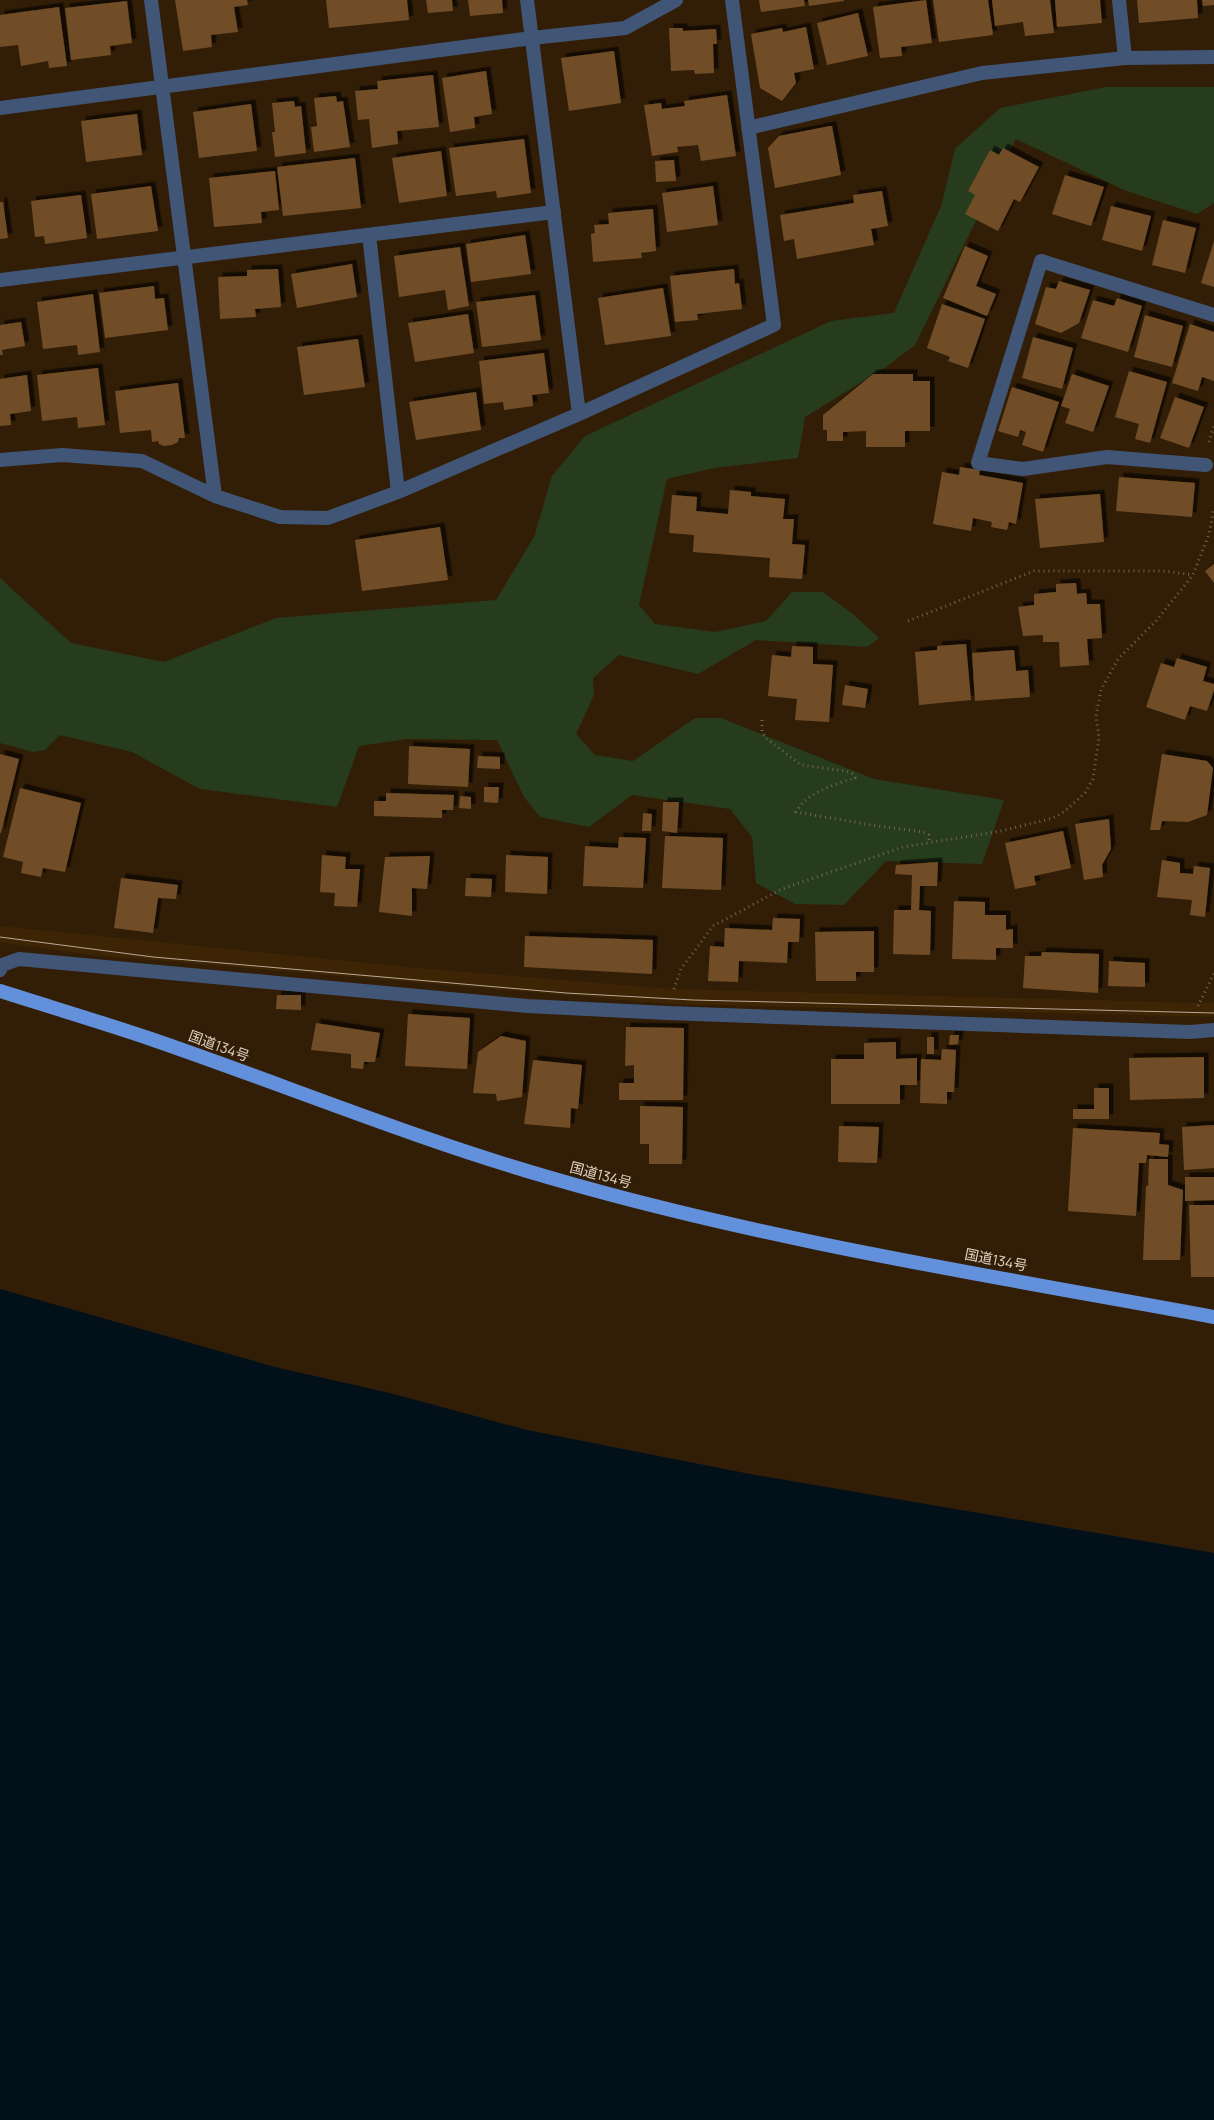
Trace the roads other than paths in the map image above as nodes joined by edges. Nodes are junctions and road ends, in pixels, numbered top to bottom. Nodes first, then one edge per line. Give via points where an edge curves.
1 (151, 0) edge
2 (527, 0) edge
3 (676, 0) edge
4 (732, 0) edge
5 (1119, 0) edge
6 (532, 38) junction
7 (1214, 57) edge
8 (1125, 58) junction
9 (162, 86) junction
10 (0, 108) edge
11 (748, 128) junction
12 (554, 212) junction
13 (369, 234) junction
14 (184, 257) junction
15 (0, 280) edge
16 (1214, 315) edge
17 (579, 414) junction
18 (0, 460) edge
19 (1206, 465) dead end
20 (398, 492) junction
21 (215, 496) junction
22 (0, 970) edge
23 (0, 991) edge
24 (1214, 1030) edge
25 (1214, 1317) edge

1 - 9 street
2 - 6 street
3 - 6 street via 625,28
4 - 11 street
5 - 8 street
6 - 9 street
6 - 12 street
7 - 8 street
8 - 11 street via 982,73
9 - 10 street
9 - 14 street
11 - 17 street via 774,325
12 - 13 street
12 - 17 street
13 - 14 street
13 - 20 street
14 - 15 street
14 - 21 street
16 - 19 street via 1040,261 978,463 1023,469 1107,457
17 - 20 street
18 - 21 street via 62,455 142,461
20 - 21 street via 328,518 280,517
22 - 24 street via 2,965 19,959 527,1006 1190,1032
23 - 25 highway, 国道134号 via 149,1038 417,1136 551,1178 685,1214 849,1249

